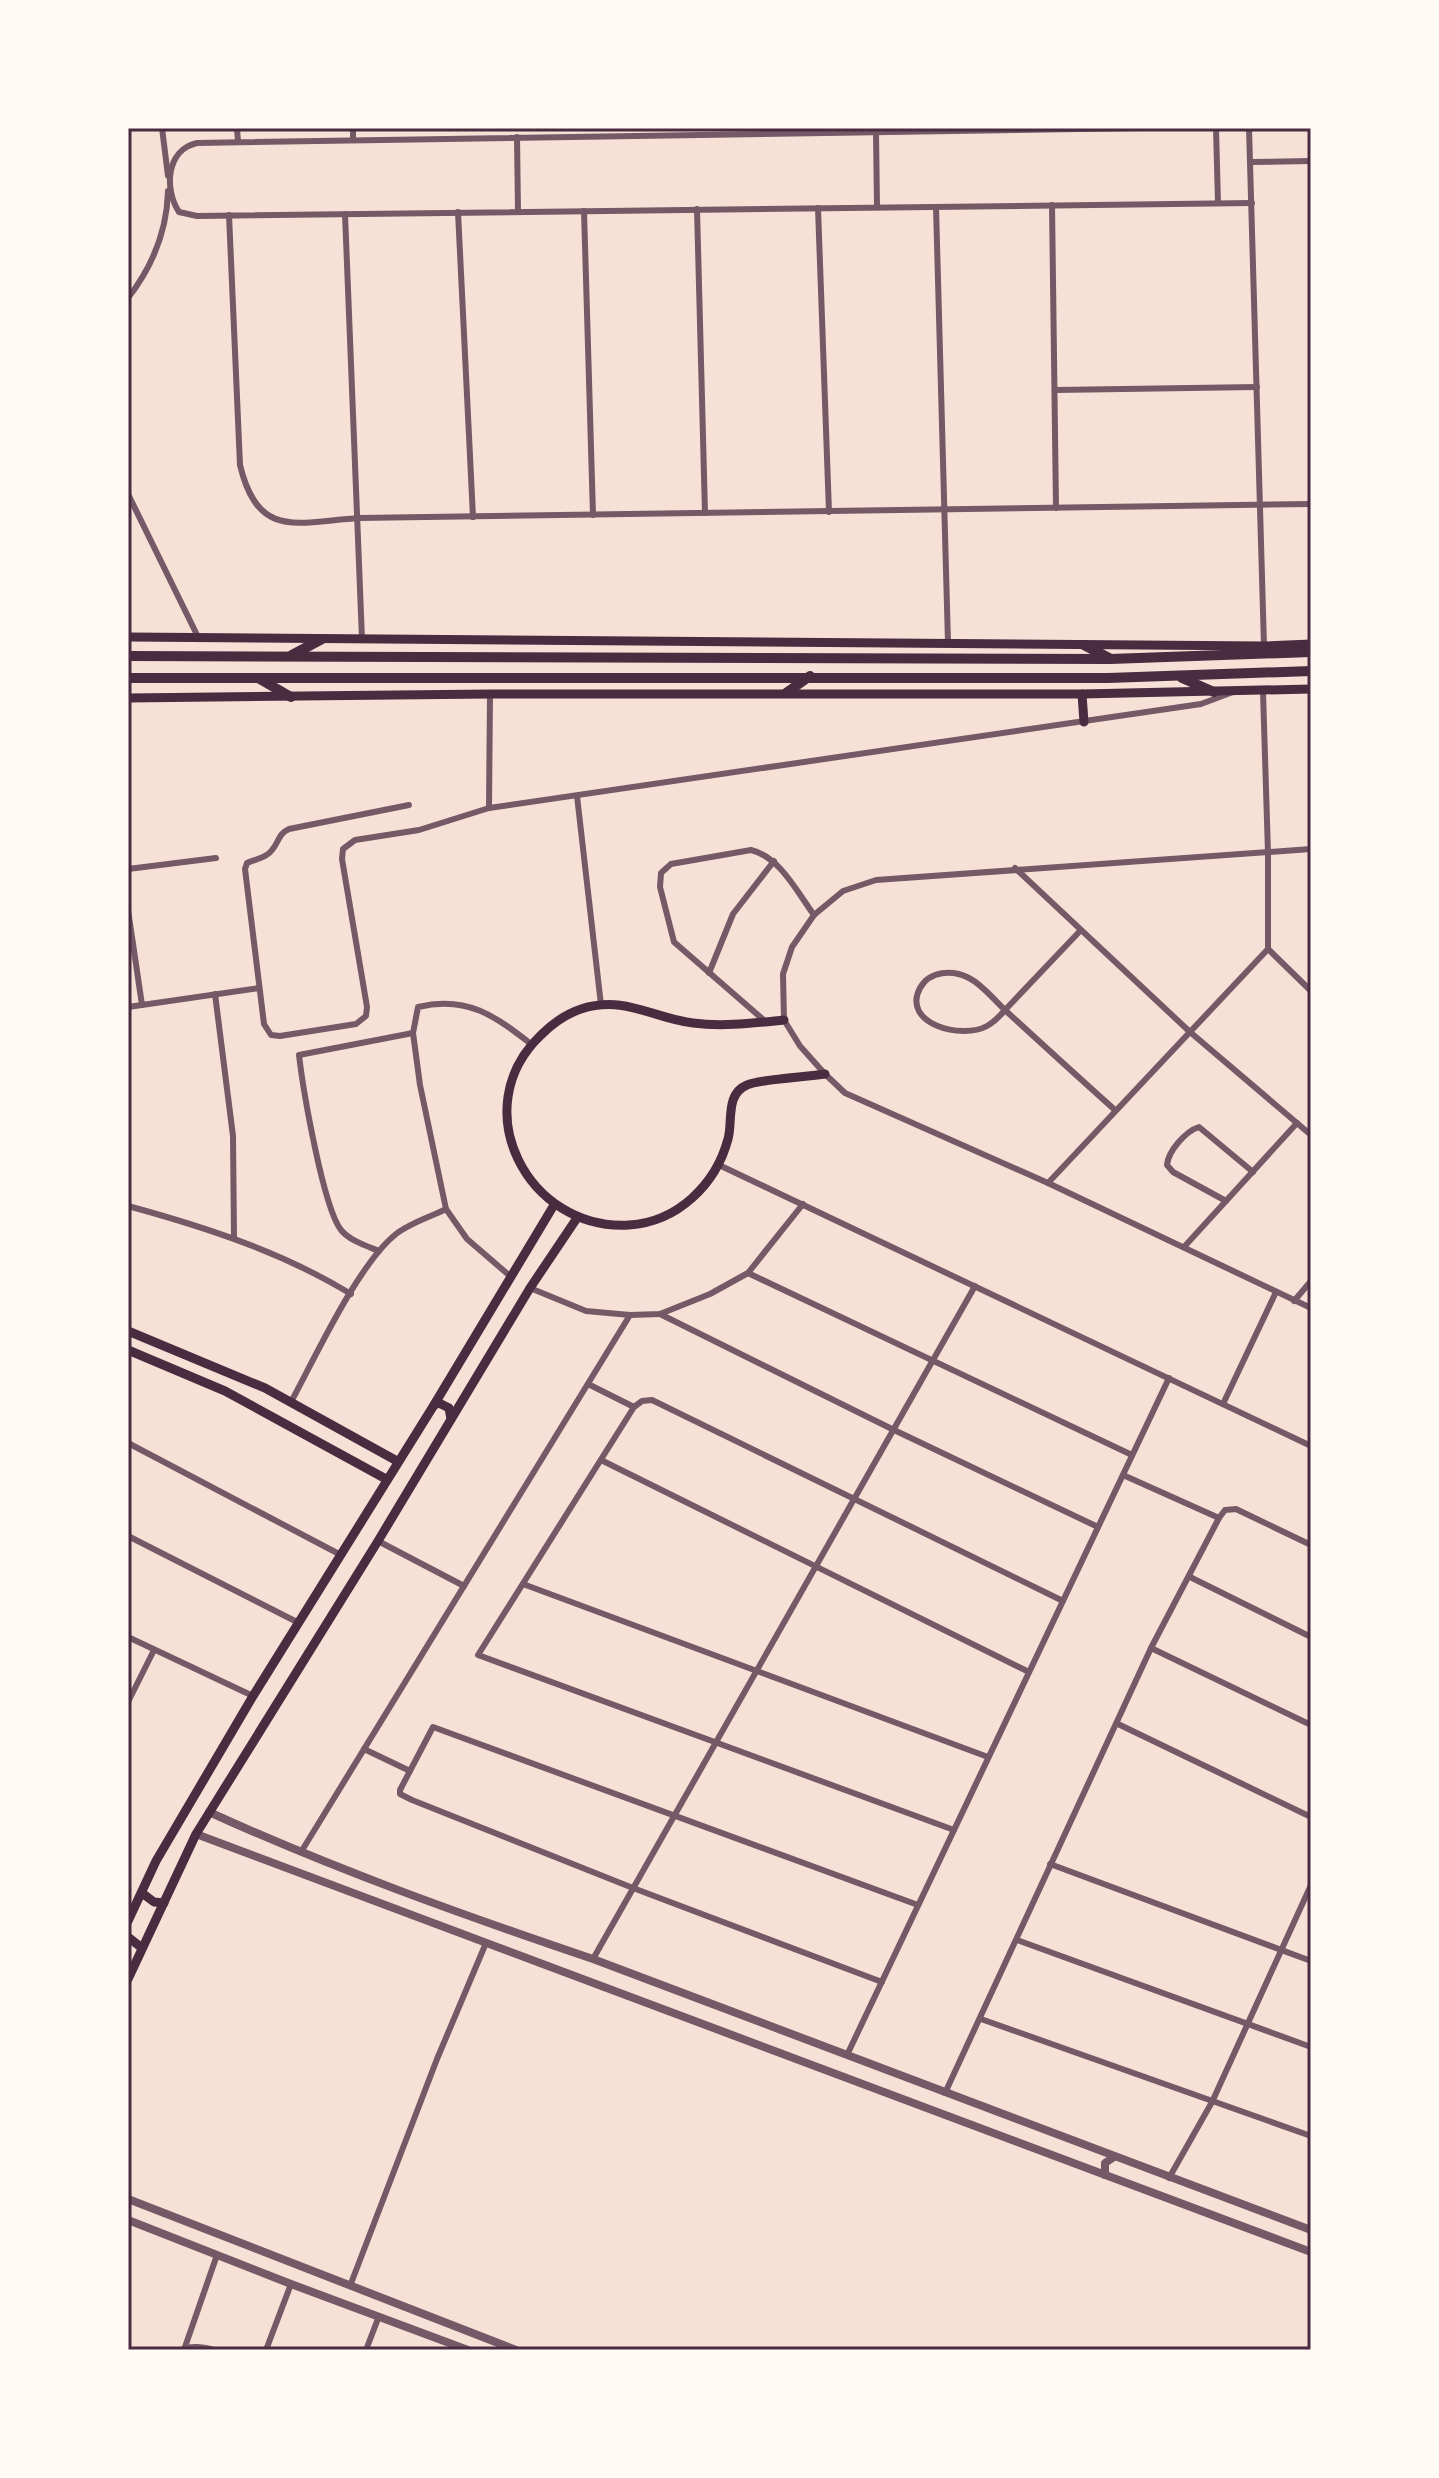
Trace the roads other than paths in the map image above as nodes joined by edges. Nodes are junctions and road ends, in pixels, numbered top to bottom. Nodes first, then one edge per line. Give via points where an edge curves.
1 (162, 128) edge
2 (237, 128) edge
3 (353, 128) edge
4 (467, 128) edge
5 (580, 128) edge
6 (1140, 128) edge
7 (1216, 128) edge
8 (1249, 128) edge
9 (1052, 129) edge
10 (813, 130) edge
11 (932, 130) edge
12 (700, 131) edge
13 (876, 132) junction
14 (517, 137) junction
15 (580, 137) junction
16 (467, 138) junction
17 (353, 140) junction
18 (238, 142) junction
19 (1311, 161) edge
20 (1251, 162) junction
21 (168, 184) junction
22 (1218, 203) junction
23 (1252, 203) junction
24 (1052, 205) junction
25 (877, 207) junction
26 (936, 207) junction
27 (818, 208) junction
28 (697, 209) junction
29 (584, 211) junction
30 (458, 212) junction
31 (518, 212) junction
32 (345, 214) junction
33 (229, 215) junction
34 (128, 298) edge
35 (1257, 387) junction
36 (1055, 390) junction
37 (128, 494) edge
38 (1311, 504) edge
39 (1260, 505) junction
40 (1056, 508) junction
41 (943, 510) junction
42 (829, 512) junction
43 (705, 513) junction
44 (593, 515) junction
45 (473, 517) junction
46 (359, 518) junction
47 (128, 637) edge
48 (199, 639) junction
49 (322, 639) junction
50 (362, 639) junction
51 (813, 643) junction
52 (948, 643) junction
53 (1311, 644) edge
54 (1084, 645) junction
55 (1264, 646) junction
56 (1311, 652) edge
57 (128, 656) edge
58 (288, 657) junction
59 (814, 658) junction
60 (1110, 659) junction
61 (1311, 671) edge
62 (810, 676) junction
63 (1176, 676) junction
64 (257, 677) junction
65 (128, 678) edge
66 (1311, 689) edge
67 (1214, 692) junction
68 (1233, 692) junction
69 (1263, 692) junction
70 (786, 693) junction
71 (490, 694) junction
72 (1082, 694) junction
73 (291, 697) junction
74 (128, 698) edge
75 (1084, 722) junction
76 (577, 796) junction
77 (409, 805) dead end
78 (489, 808) junction
79 (1311, 849) edge
80 (1268, 853) junction
81 (216, 858) dead end
82 (774, 861) junction
83 (1015, 868) junction
84 (128, 869) edge
85 (128, 910) edge
86 (814, 915) junction
87 (1080, 931) junction
88 (1268, 949) junction
89 (709, 973) junction
90 (259, 988) junction
91 (1311, 991) edge
92 (215, 994) junction
93 (142, 1005) junction
94 (601, 1005) junction
95 (128, 1007) edge
96 (1005, 1010) junction
97 (784, 1020) junction
98 (766, 1022) junction
99 (1190, 1032) junction
100 (413, 1033) junction
101 (531, 1044) junction
102 (825, 1074) junction
103 (1115, 1110) junction
104 (1297, 1123) junction
105 (1311, 1135) edge
106 (719, 1165) junction
107 (1253, 1172) junction
108 (1048, 1183) junction
109 (1226, 1201) junction
110 (803, 1204) junction
111 (554, 1205) junction
112 (128, 1206) edge
113 (446, 1209) junction
114 (577, 1218) junction
115 (234, 1238) junction
116 (1184, 1247) junction
117 (379, 1251) junction
118 (748, 1273) junction
119 (510, 1276) junction
120 (1311, 1281) edge
121 (975, 1286) junction
122 (530, 1288) junction
123 (1276, 1292) junction
124 (351, 1294) junction
125 (1294, 1301) junction
126 (1311, 1308) edge
127 (660, 1314) junction
128 (630, 1315) junction
129 (128, 1331) edge
130 (128, 1350) edge
131 (932, 1362) junction
132 (454, 1372) junction
133 (238, 1375) junction
134 (1169, 1378) junction
135 (588, 1384) junction
136 (472, 1385) junction
137 (265, 1388) junction
138 (225, 1391) junction
139 (291, 1402) junction
140 (1223, 1404) junction
141 (434, 1405) junction
142 (253, 1406) junction
143 (634, 1407) junction
144 (451, 1419) junction
145 (894, 1430) junction
146 (128, 1443) edge
147 (1311, 1446) edge
148 (1132, 1455) junction
149 (601, 1460) junction
150 (397, 1461) junction
151 (1123, 1475) junction
152 (386, 1479) junction
153 (854, 1500) junction
154 (1219, 1518) junction
155 (1098, 1527) junction
156 (128, 1536) edge
157 (378, 1541) junction
158 (1311, 1545) edge
159 (341, 1555) junction
160 (816, 1566) junction
161 (1190, 1577) junction
162 (523, 1584) junction
163 (464, 1586) junction
164 (1063, 1601) junction
165 (297, 1622) junction
166 (128, 1637) edge
167 (1311, 1637) edge
168 (1151, 1648) junction
169 (154, 1650) junction
170 (756, 1672) junction
171 (1029, 1672) junction
172 (253, 1696) junction
173 (128, 1702) edge
174 (1118, 1724) junction
175 (1311, 1725) edge
176 (716, 1743) junction
177 (364, 1749) junction
178 (988, 1757) junction
179 (410, 1771) junction
180 (209, 1812) junction
181 (675, 1815) junction
182 (1311, 1817) edge
183 (954, 1830) junction
184 (196, 1834) junction
185 (301, 1852) junction
186 (1050, 1864) junction
187 (1311, 1885) edge
188 (633, 1888) junction
189 (142, 1893) junction
190 (164, 1903) junction
191 (918, 1905) junction
192 (128, 1921) edge
193 (493, 1925) junction
194 (128, 1937) edge
195 (1017, 1940) junction
196 (486, 1943) junction
197 (142, 1948) junction
198 (1283, 1950) junction
199 (593, 1959) junction
200 (1311, 1961) edge
201 (128, 1979) edge
202 (882, 1982) junction
203 (981, 2019) junction
204 (1248, 2024) junction
205 (1311, 2047) edge
206 (847, 2055) junction
207 (945, 2093) junction
208 (1212, 2102) junction
209 (1311, 2136) edge
210 (1085, 2146) junction
211 (1114, 2157) junction
212 (1075, 2164) junction
213 (1105, 2175) junction
214 (1169, 2178) junction
215 (128, 2199) edge
216 (128, 2220) edge
217 (1311, 2230) edge
218 (1311, 2252) edge
219 (217, 2255) junction
220 (291, 2284) junction
221 (350, 2286) junction
222 (379, 2316) junction
223 (183, 2349) edge
224 (215, 2350) edge
225 (266, 2350) edge
226 (366, 2350) edge
227 (468, 2350) edge
228 (516, 2350) edge

1 - 21 street
2 - 18 street
3 - 17 street
4 - 16 street
5 - 15 street
6 - 9 street
7 - 22 street
8 - 20 street
9 - 11 street
10 - 12 street
10 - 13 street
11 - 13 street
12 - 15 street
13 - 25 street
14 - 15 street
14 - 16 street
14 - 31 street
16 - 17 street
17 - 18 street
18 - 21 street via 188,145 177,157
19 - 20 street
20 - 23 street
21 - 33 street via 179,212
21 - 34 street via 159,243
22 - 23 street
22 - 24 street
23 - 35 street
24 - 26 street
24 - 36 street
25 - 26 street
25 - 27 street
26 - 41 street
27 - 28 street
27 - 42 street
28 - 29 street
28 - 43 street
29 - 31 street
29 - 44 street
30 - 31 street
30 - 32 street
30 - 45 street
32 - 33 street
32 - 46 street
33 - 46 street via 245,487 253,504 277,520
35 - 36 street
35 - 39 street
36 - 40 street
37 - 48 street
38 - 39 street
39 - 40 street
39 - 55 street
40 - 41 street
41 - 42 street
41 - 52 street
42 - 43 street
43 - 44 street
44 - 45 street
45 - 46 street
46 - 50 street
47 - 48 main road
48 - 49 main road
49 - 50 main road
49 - 58 highway
50 - 51 main road
51 - 52 main road
51 - 59 highway
52 - 54 main road
53 - 55 main road
54 - 55 main road
54 - 60 highway
56 - 60 highway
57 - 58 highway
58 - 59 highway
59 - 60 highway
61 - 63 highway
62 - 63 highway
62 - 64 highway
62 - 70 highway
63 - 67 highway
64 - 65 highway
64 - 73 highway
66 - 69 main road
67 - 68 main road
67 - 72 main road
68 - 69 main road
68 - 75 street via 1201,704
69 - 80 street
70 - 71 main road
70 - 72 main road
71 - 73 main road
71 - 78 street
72 - 75 main road
73 - 74 main road
75 - 76 street
76 - 78 street
76 - 94 street
77 - 90 street via 289,829 267,856 247,863
78 - 90 street via 419,830 355,840 343,849 367,1007 364,1020 276,1037 265,1028
79 - 80 street
80 - 83 street
80 - 88 street
81 - 84 street
82 - 86 street
82 - 89 street via 733,914
82 - 89 street via 751,850 671,864 661,873 674,942
83 - 86 street via 876,880 843,891
83 - 87 street
85 - 93 street
86 - 97 street via 792,947 783,974
87 - 96 street
87 - 99 street
88 - 91 street
88 - 99 street
89 - 98 street
90 - 92 street
92 - 93 street
92 - 115 street via 233,1136
93 - 95 street
94 - 98 main road via 638,1008 688,1023
94 - 101 main road via 553,1024
96 - 96 street via 976,982 958,973 933,975 918,995 927,1020 951,1031 981,1029
96 - 103 street
97 - 98 main road
97 - 102 street
99 - 103 street
99 - 104 street
100 - 101 street via 418,1007 441,1001 492,1014
100 - 113 street
100 - 117 street via 299,1055 331,1212 342,1232
101 - 111 main road via 508,1099 508,1129 516,1158
102 - 106 main road via 746,1085 731,1107 729,1137
102 - 108 street via 845,1093
103 - 108 street
104 - 105 street
104 - 107 street
106 - 110 street
106 - 114 main road via 694,1197 659,1219 604,1225
107 - 109 street
107 - 109 street via 1199,1127 1192,1129 1168,1156 1167,1165
108 - 116 street
109 - 116 street
110 - 118 street
110 - 121 street
111 - 114 main road
111 - 119 main road
112 - 115 street
113 - 117 street via 397,1233
113 - 119 street via 467,1239
114 - 122 main road
115 - 124 street
116 - 123 street
117 - 124 street
118 - 127 street
118 - 131 street
119 - 132 main road
120 - 125 street
121 - 131 street
121 - 134 street
122 - 128 street via 586,1311
122 - 136 main road
123 - 125 street
123 - 140 street
124 - 139 street
125 - 126 street
127 - 128 street
127 - 145 street
128 - 135 street
129 - 133 main road
130 - 138 main road
131 - 145 street
131 - 148 street
132 - 136 main road via 456,1385
132 - 141 main road
133 - 137 main road
133 - 138 main road via 238,1388
134 - 140 street
134 - 148 street
135 - 143 street
135 - 163 street
136 - 144 main road
137 - 139 main road
137 - 142 main road via 253,1390
138 - 142 main road
139 - 150 main road
140 - 147 street
141 - 144 main road via 445,1404
141 - 150 main road
142 - 152 main road
143 - 149 street
143 - 153 street via 652,1400
144 - 157 main road
145 - 153 street
145 - 155 street
146 - 159 street
148 - 151 street
149 - 160 street
149 - 162 street
150 - 152 main road
151 - 154 street
151 - 155 street
152 - 159 main road
153 - 160 street
153 - 164 street
154 - 158 street via 1225,1510 1236,1509
154 - 161 street
155 - 164 street
156 - 165 street
157 - 163 street
157 - 180 main road
159 - 165 main road
160 - 170 street
160 - 171 street
161 - 167 street
161 - 168 street
162 - 170 street
162 - 176 street via 478,1655
163 - 177 street
164 - 171 street
165 - 172 main road
166 - 169 street
168 - 174 street
168 - 175 street
169 - 172 street
169 - 173 street
170 - 176 street
170 - 178 street
171 - 178 street
172 - 189 main road
174 - 182 street
174 - 186 street
176 - 181 street
176 - 183 street
177 - 179 street
177 - 185 street
178 - 183 street
179 - 181 street via 433,1727
179 - 188 street via 400,1790 404,1798
180 - 184 main road
180 - 185 street
181 - 188 street
181 - 191 street
183 - 191 street
184 - 190 main road
184 - 196 street
185 - 193 street
186 - 195 street
186 - 198 street
187 - 198 street
188 - 199 street
188 - 202 street
189 - 190 main road
189 - 192 main road
190 - 197 main road
191 - 202 street
193 - 196 street
193 - 199 street
194 - 197 main road
195 - 203 street
195 - 204 street
196 - 212 street
196 - 221 street
197 - 201 main road
198 - 200 street
198 - 204 street
199 - 206 street
202 - 206 street
203 - 207 street
203 - 208 street
204 - 205 street
204 - 208 street
206 - 207 street
207 - 210 street
208 - 209 street
208 - 214 street
210 - 211 street
210 - 212 street via 1085,2157
211 - 213 street via 1105,2163
211 - 214 street
212 - 213 street
213 - 218 street
214 - 217 street
215 - 221 street
216 - 219 street
219 - 220 street
219 - 223 street
220 - 222 street
220 - 225 street
221 - 228 street
222 - 226 street
222 - 227 street
223 - 224 street

